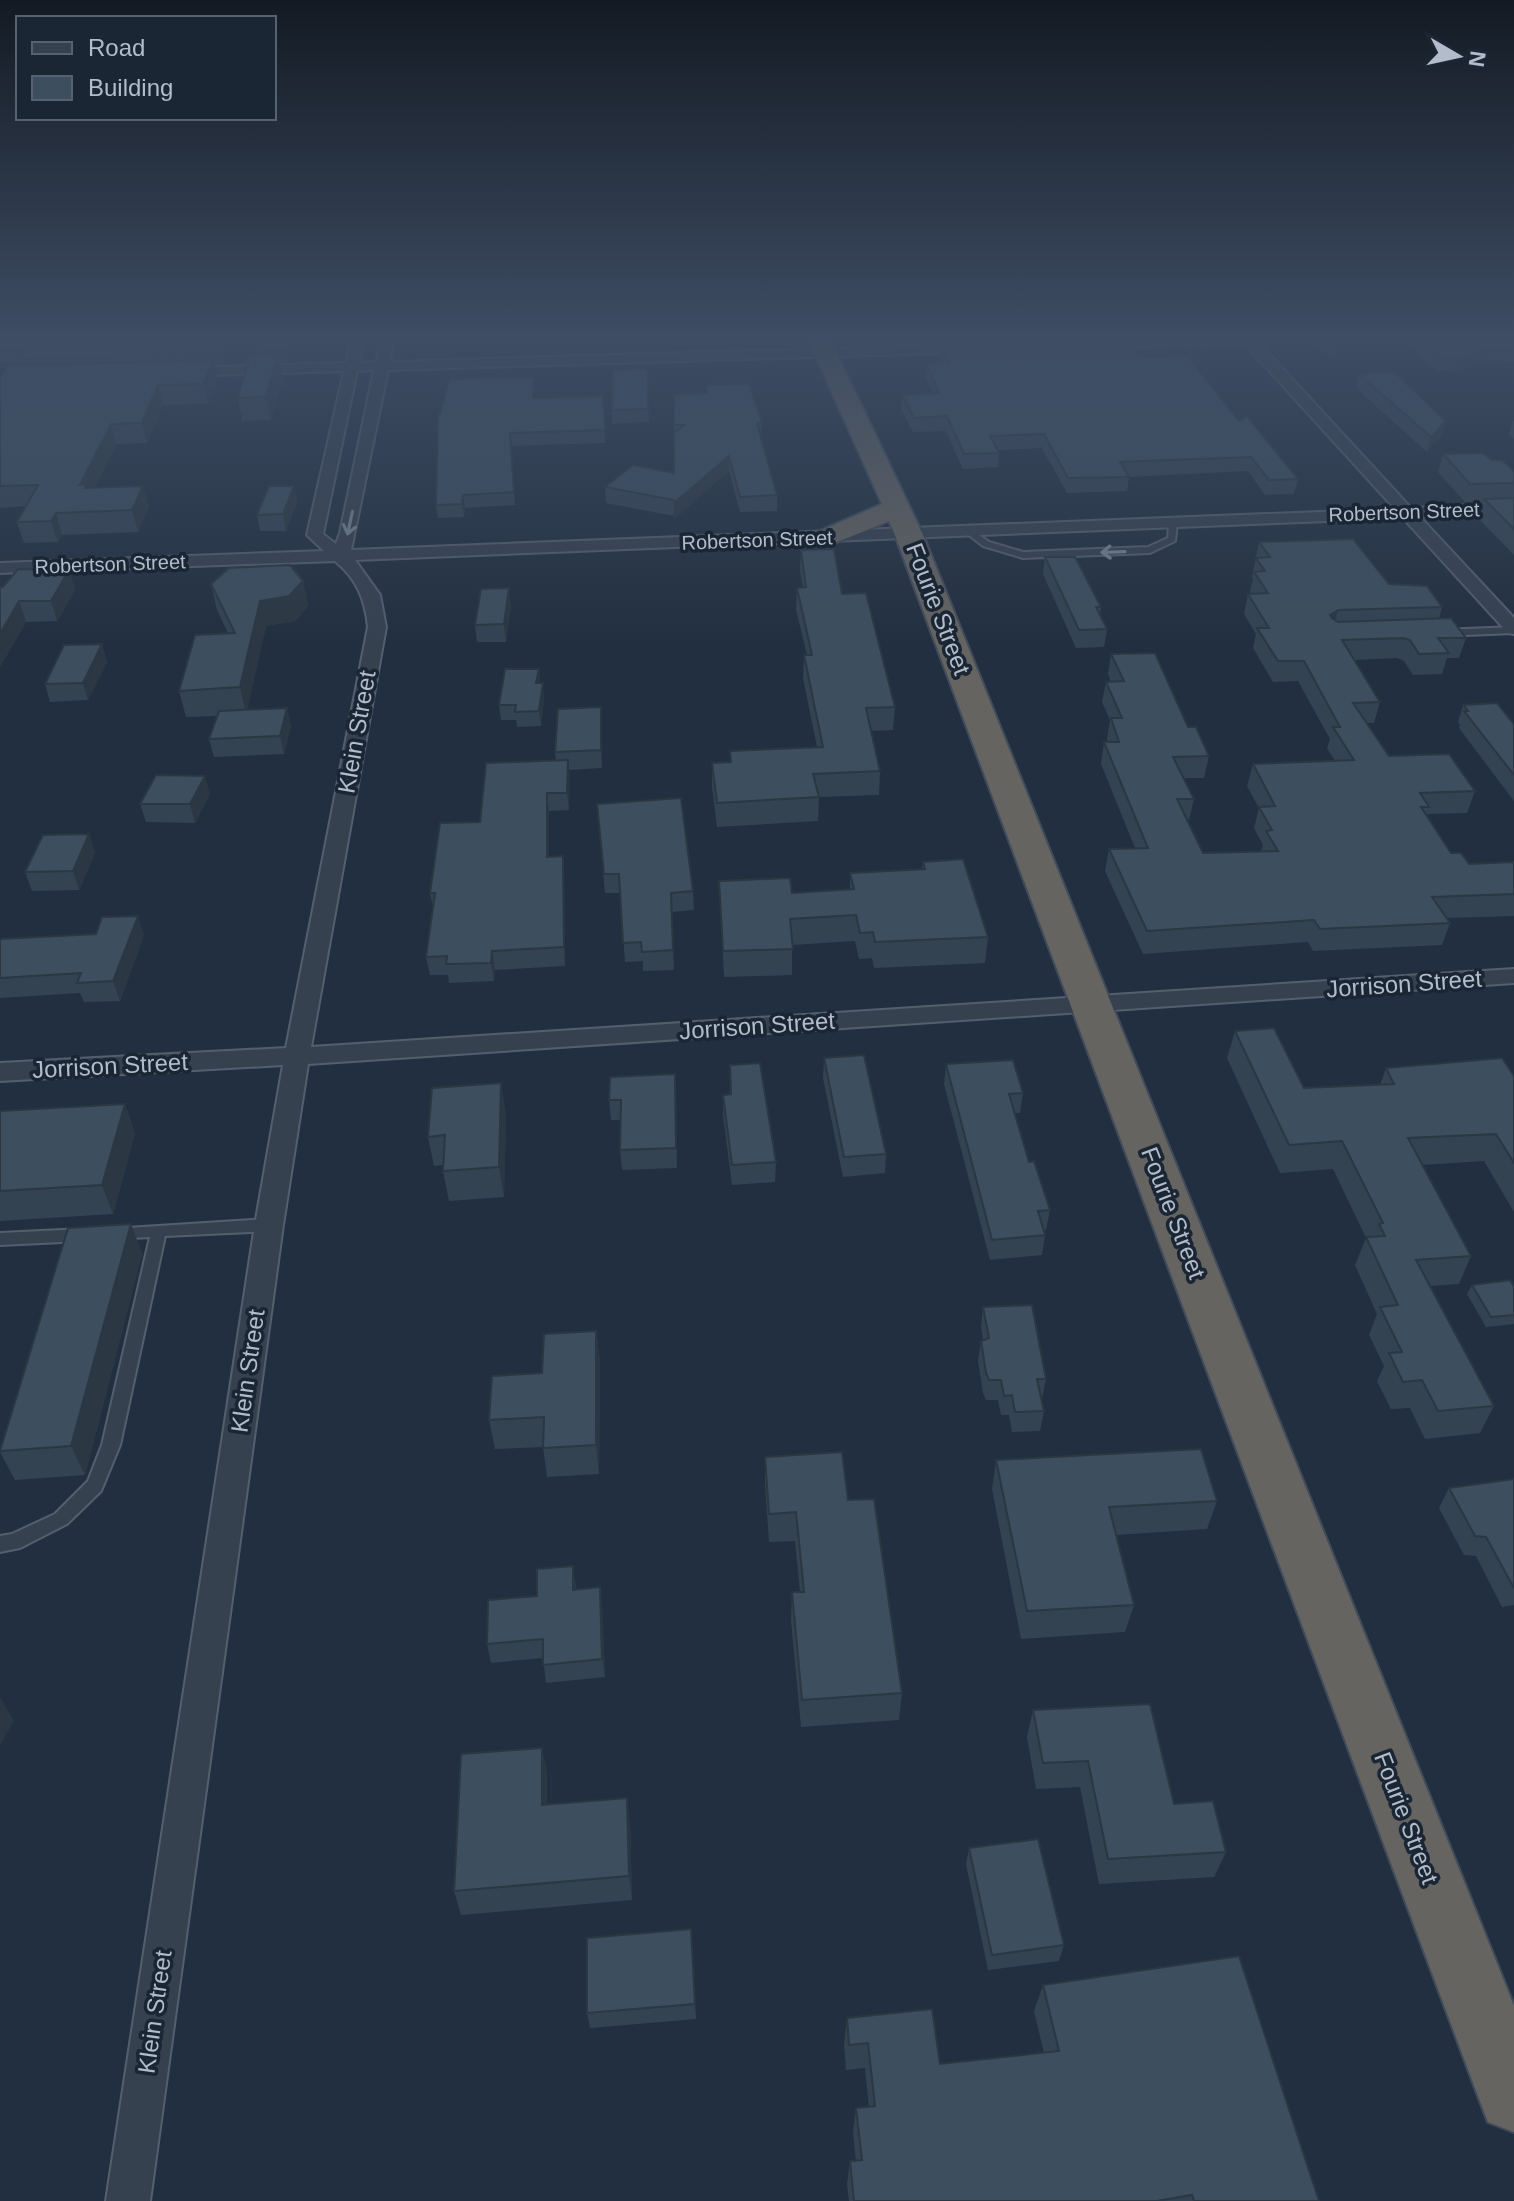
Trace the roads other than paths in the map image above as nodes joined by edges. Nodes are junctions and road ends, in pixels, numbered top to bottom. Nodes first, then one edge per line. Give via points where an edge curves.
1 (335, 440) edge
2 (366, 440) edge
3 (864, 440) edge
4 (1340, 440) edge
5 (1514, 508) edge
6 (1406, 512) junction
7 (902, 522) junction
8 (1173, 523) junction
9 (969, 532) junction
10 (830, 537) joint
11 (340, 557) junction
12 (0, 568) edge
13 (1514, 630) edge
14 (1423, 633) edge
15 (1514, 976) edge
16 (1091, 1004) junction
17 (297, 1056) junction
18 (0, 1072) edge
19 (269, 1225) junction
20 (159, 1231) junction
21 (0, 1239) edge
22 (0, 1544) edge
23 (1514, 2096) edge
24 (128, 2201) edge

1 - 11 street, Klein Street via 315,535
2 -> 11 street
3 - 7 highway, Fourie Street
4 - 6 street
5 - 6 street, Robertson Street
6 - 8 street, Robertson Street
6 - 13 street
7 - 9 street, Robertson Street
7 - 10 highway
7 - 16 highway, Fourie Street
8 - 9 street, Robertson Street
8 -> 9 lane via 1172,539 1150,550 1023,555 986,544
10 - 11 street, Robertson Street
11 - 12 street, Robertson Street
11 - 17 street, Klein Street via 372,591 377,627
13 - 14 lane
15 - 16 street, Jorrison Street
16 - 17 street, Jorrison Street
16 - 23 highway, Fourie Street
17 - 18 street, Jorrison Street
17 - 19 street, Klein Street
19 - 20 lane
19 - 24 street, Klein Street
20 - 21 lane
20 - 22 lane via 111,1445 95,1486 61,1519

